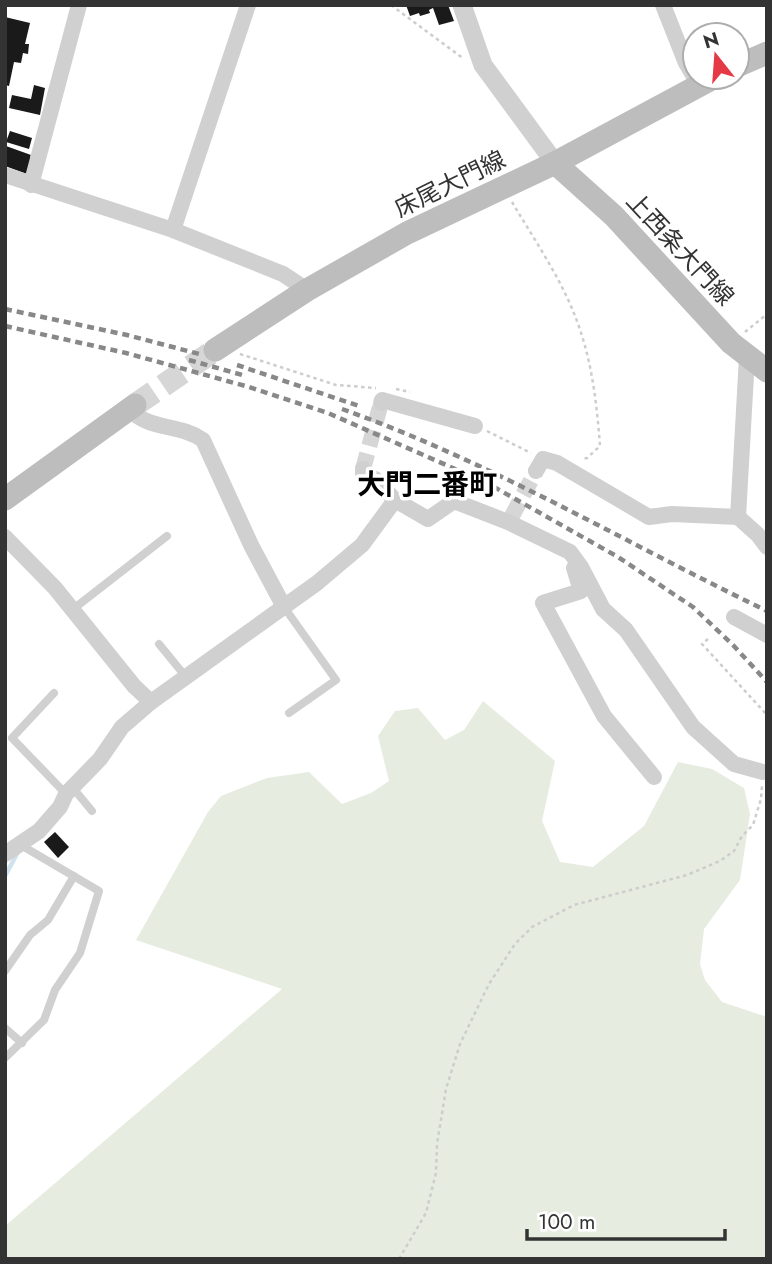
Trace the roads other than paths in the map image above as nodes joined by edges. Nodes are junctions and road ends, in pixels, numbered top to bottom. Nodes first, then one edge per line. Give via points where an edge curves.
1 (79, 5) edge
2 (248, 5) edge
3 (462, 5) edge
4 (663, 5) edge
5 (681, 50) edge
6 (688, 91) edge
7 (555, 163) junction
8 (5, 175) edge
9 (31, 185) junction
10 (173, 230) junction
11 (306, 290) junction
12 (221, 347) tunnel mouth
13 (739, 350) junction
14 (767, 371) edge
15 (381, 393) road end
16 (132, 407) joint
17 (475, 426) road end
18 (545, 464) road end
19 (363, 469) dead end
20 (5, 499) edge
21 (395, 500) junction
22 (738, 517) junction
23 (167, 536) dead end
24 (5, 537) edge
25 (764, 538) edge
26 (570, 552) junction
27 (284, 607) junction
28 (72, 610) junction
29 (734, 617) dead end
30 (767, 635) edge
31 (159, 644) dead end
32 (186, 677) junction
33 (54, 693) dead end
34 (151, 702) junction
35 (289, 713) dead end
36 (763, 772) road end
37 (654, 777) dead end
38 (69, 791) junction
39 (92, 811) dead end
40 (19, 844) junction
41 (5, 854) edge
42 (74, 876) junction
43 (5, 971) edge
44 (5, 1028) edge
45 (22, 1043) junction
46 (5, 1058) edge

1 - 9 street
2 - 10 street
3 - 7 street via 483,65
4 - 5 street
6 - 7 main road, 床尾大門線
7 - 11 main road, 床尾大門線 via 407,233
7 - 13 main road, 上西条大門線 via 614,216
8 - 9 street
9 - 10 street
10 - 11 street via 284,274
11 - 12 main road, 床尾大門線
13 - 14 main road, 上西条大門線
13 - 22 street
15 - 17 street via 382,400
16 - 20 main road
16 - 27 street via 139,420 192,432 203,440
18 - 22 street via 649,517
19 - 21 street
21 - 26 street via 428,520 454,501 510,519
21 - 27 street via 362,544
22 - 25 street
23 - 28 lane
24 - 28 street
26 - 36 street via 603,609 626,631 693,727 734,764
26 - 37 street via 580,591 543,603 604,716
27 - 32 street
27 - 35 lane via 336,680
28 - 34 street
29 - 30 street
31 - 32 lane
32 - 34 street
33 - 38 lane via 12,738
34 - 38 street via 122,727 100,760
38 - 39 lane
38 - 40 street via 39,831
40 - 41 street
40 - 42 lane
42 - 43 lane via 48,920 30,935
42 - 45 lane via 99,891 80,953 55,990 44,1020
44 - 45 lane
45 - 46 lane

